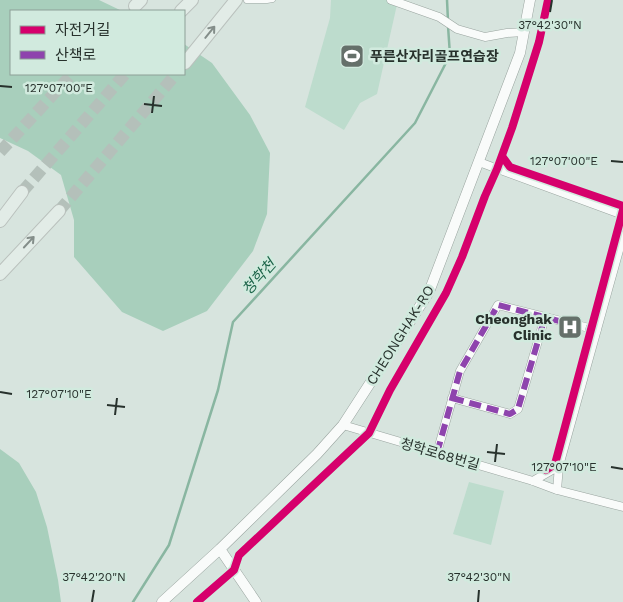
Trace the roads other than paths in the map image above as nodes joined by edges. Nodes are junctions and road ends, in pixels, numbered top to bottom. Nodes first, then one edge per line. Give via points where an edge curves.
1 (192, 0) edge
2 (272, 0) edge
3 (391, 0) edge
4 (530, 0) edge
5 (241, 1) edge
6 (182, 10) edge
7 (524, 32) junction
8 (185, 63) edge
9 (479, 162) junction
10 (22, 192) tunnel mouth
11 (59, 211) tunnel mouth
12 (623, 215) edge
13 (0, 220) edge
14 (623, 236) edge
15 (0, 274) edge
16 (545, 317) junction
17 (597, 330) junction
18 (452, 398) junction
19 (343, 426) junction
20 (437, 453) junction
21 (559, 466) junction
22 (533, 482) junction
23 (557, 490) junction
24 (623, 507) edge
25 (220, 549) junction
26 (166, 600) edge
27 (256, 602) edge

1 - 6 main road
2 - 5 lane
3 - 7 street via 439,18 457,29 485,37
4 - 7 street, CHEONGHAK-RO
8 -> 5 main road
7 - 9 street, CHEONGHAK-RO via 520,53
9 - 12 street
9 - 19 street, CHEONGHAK-RO via 430,292
10 - 13 main road
15 -> 11 main road
14 - 17 street
16 - 17 street
16 - 18 street via 498,305 460,371
16 - 18 street via 518,410 510,414
17 - 21 street
18 - 20 street
19 - 20 street, 청학로68번길
19 - 25 street, CHEONGHAK-RO
20 - 22 street, 청학로68번길
21 - 22 street
21 - 23 street
22 - 23 street, 청학로68번길
23 - 24 street, 청학로68번길
25 - 26 street, CHEONGHAK-RO
25 - 27 street

